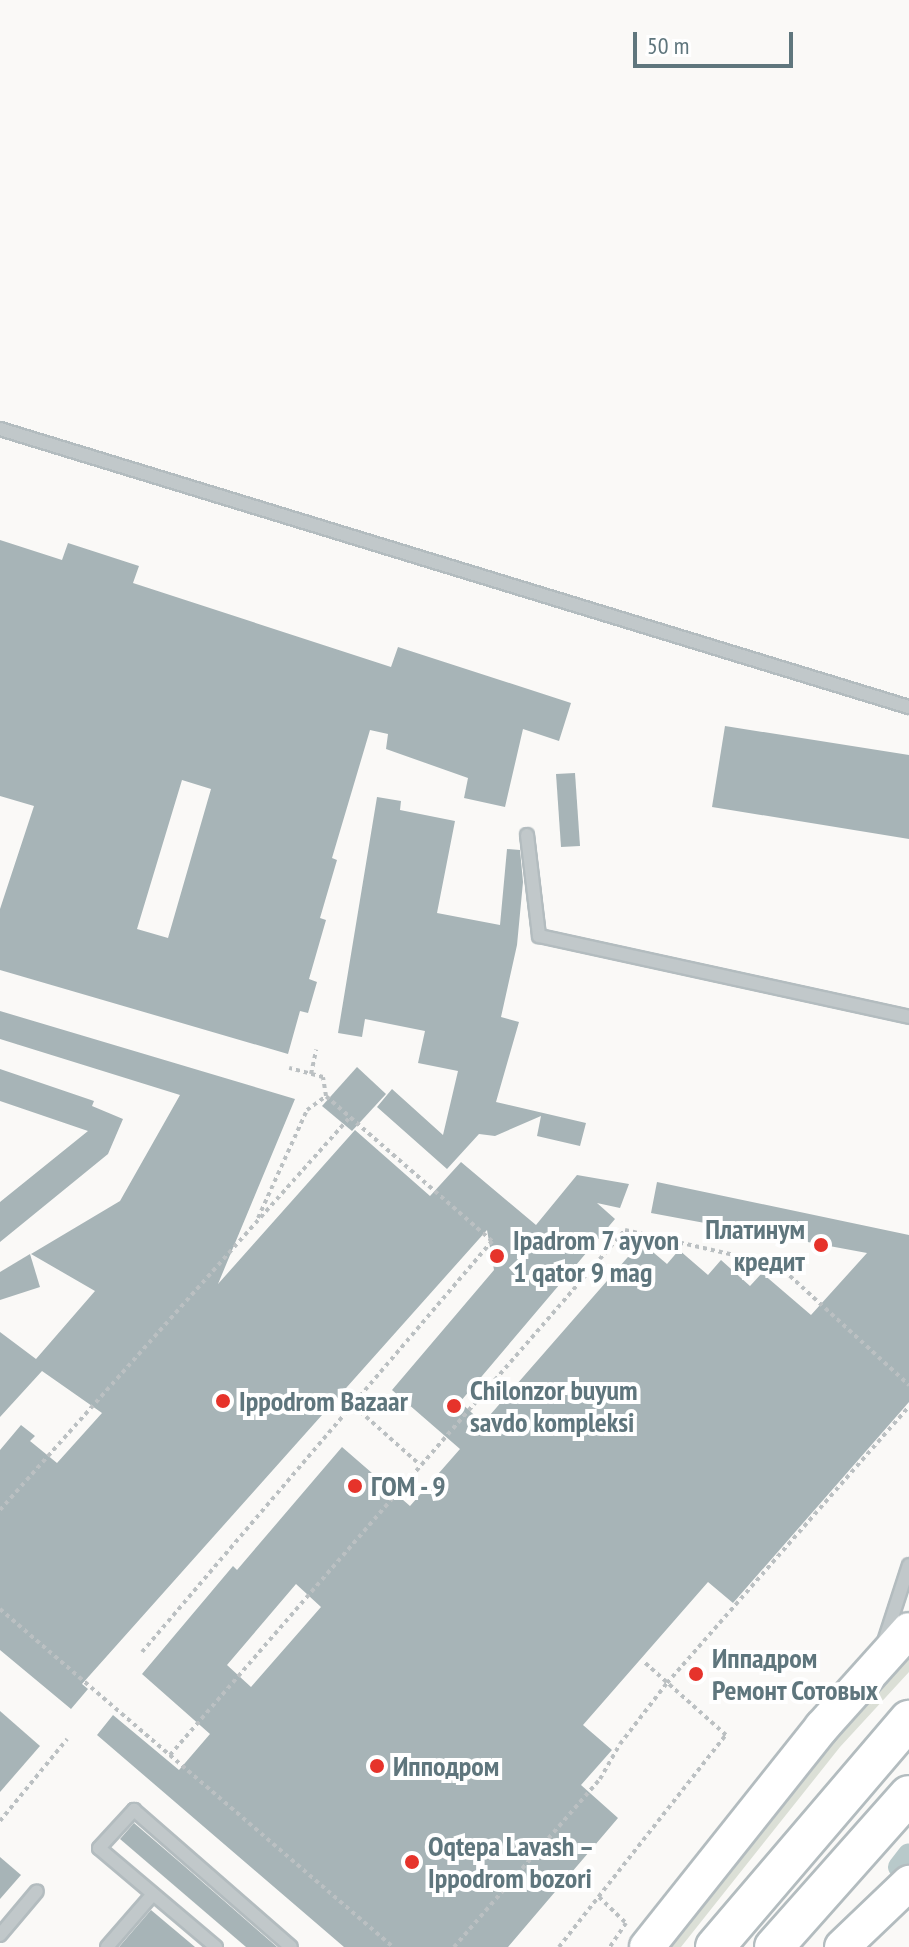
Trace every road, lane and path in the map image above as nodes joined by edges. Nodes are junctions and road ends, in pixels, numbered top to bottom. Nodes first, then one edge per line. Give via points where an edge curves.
1 (0, 429) edge
2 (909, 707) edge
3 (527, 835) dead end
4 (909, 1017) edge
5 (316, 1050) dead end
6 (289, 1068) dead end
7 (311, 1074) junction
8 (326, 1096) junction
9 (350, 1117) junction
10 (255, 1224) junction
11 (909, 1385) edge
12 (354, 1406) junction
13 (909, 1407) edge
14 (419, 1464) junction
15 (0, 1510) edge
16 (909, 1565) edge
17 (0, 1609) edge
18 (909, 1630) edge
19 (142, 1652) dead end
20 (879, 1661) junction
21 (644, 1662) dead end
22 (667, 1683) junction
23 (909, 1720) edge
24 (67, 1739) dead end
25 (170, 1755) junction
26 (909, 1795) edge
27 (0, 1821) edge
28 (909, 1883) edge
29 (37, 1891) dead end
30 (153, 1894) junction
31 (599, 1897) junction
32 (0, 1935) edge
33 (107, 1947) edge
34 (216, 1947) edge
35 (291, 1947) edge
36 (393, 1947) edge
37 (454, 1947) edge
38 (559, 1947) edge
39 (610, 1947) edge
40 (647, 1947) edge
41 (715, 1947) edge
42 (774, 1947) edge
43 (842, 1947) edge

1 - 2 lane
3 - 4 lane via 539,936
5 - 7 path
6 - 7 path
7 - 8 path via 323,1077
8 - 9 path
8 - 10 path via 307,1110
9 - 10 path
9 - 12 path via 492,1241
10 - 15 path
11 - 14 path via 778,1265 625,1230
12 - 14 path
12 - 19 path
13 - 22 path
14 - 25 path
16 - 20 lane via 894,1599
17 - 25 path
18 - 20 street
20 - 40 street
21 - 22 path
22 - 31 path via 726,1735
22 - 37 path via 600,1779
23 - 41 main road
24 - 27 path
25 - 36 path
26 - 42 main road
28 - 43 street
29 - 32 lane
30 - 33 lane
30 - 34 lane
30 - 35 lane via 99,1848 134,1810
31 - 38 path
31 - 39 path via 626,1923

